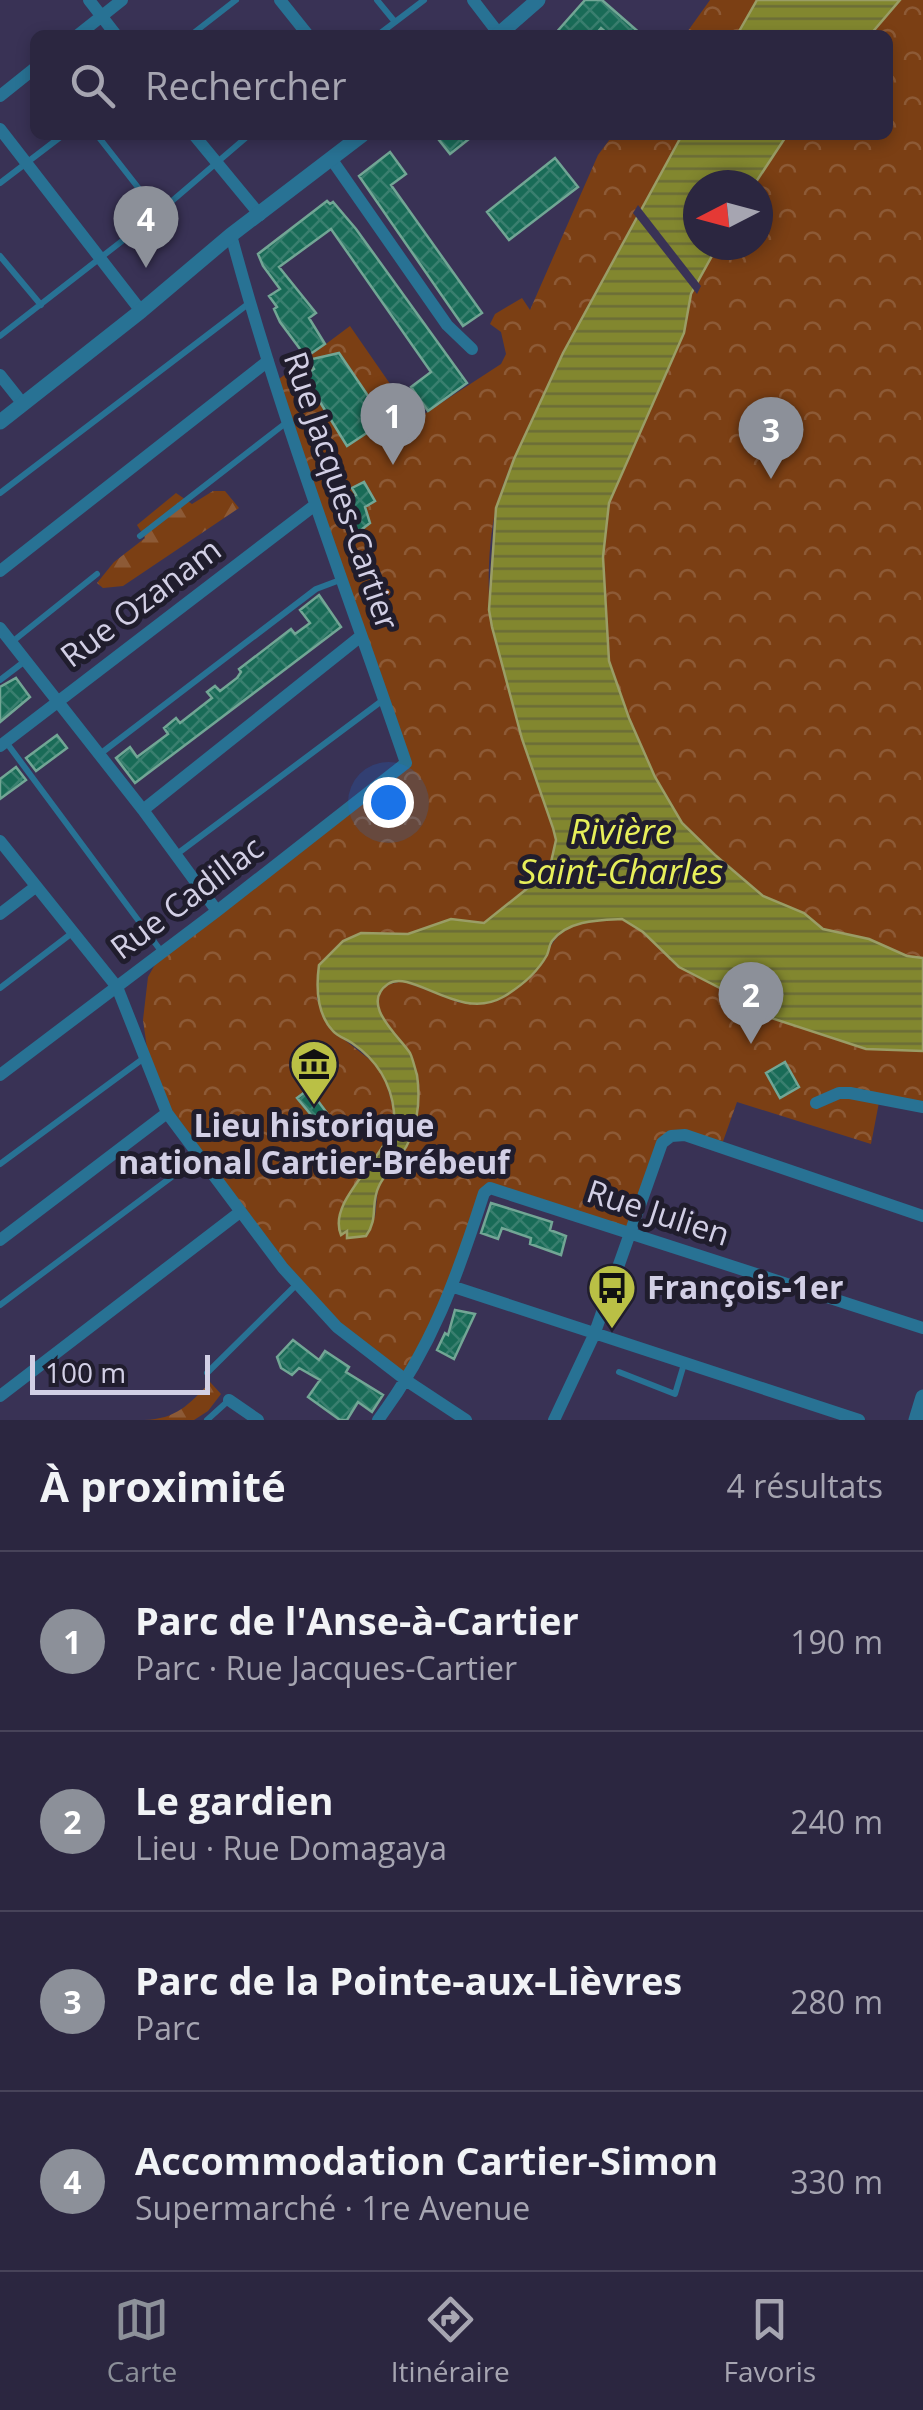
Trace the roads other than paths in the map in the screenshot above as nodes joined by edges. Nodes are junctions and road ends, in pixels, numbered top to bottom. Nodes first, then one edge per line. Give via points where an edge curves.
1 (89, 0) edge
2 (122, 0) edge
3 (236, 0) edge
4 (280, 0) edge
5 (378, 0) edge
6 (424, 0) edge
7 (473, 0) edge
8 (538, 0) edge
9 (102, 16) junction
10 (394, 22) junction
11 (202, 26) junction
12 (84, 30) edge
13 (112, 30) edge
14 (197, 30) edge
15 (206, 30) edge
16 (304, 30) edge
17 (384, 30) edge
18 (495, 30) edge
19 (503, 30) edge
20 (30, 72) edge
21 (0, 96) edge
22 (0, 130) edge
23 (56, 140) edge
24 (101, 140) edge
25 (198, 140) edge
26 (243, 140) edge
27 (356, 140) edge
28 (332, 160) junction
29 (26, 162) junction
30 (217, 164) junction
31 (0, 183) edge
32 (158, 213) junction
33 (260, 215) junction
34 (231, 235) junction
35 (0, 256) edge
36 (100, 258) junction
37 (249, 303) junction
38 (41, 305) junction
39 (141, 311) junction
40 (0, 336) edge
41 (472, 350) dead end
42 (268, 361) junction
43 (0, 375) edge
44 (23, 404) junction
45 (0, 422) edge
46 (288, 422) junction
47 (0, 493) edge
48 (315, 504) junction
49 (140, 536) dead end
50 (0, 570) edge
51 (97, 574) dead end
52 (342, 579) junction
53 (0, 628) edge
54 (362, 636) junction
55 (12, 643) junction
56 (25, 661) junction
57 (0, 680) edge
58 (384, 700) junction
59 (57, 702) junction
60 (3, 744) edge
61 (99, 755) junction
62 (406, 763) joint
63 (143, 810) junction
64 (0, 842) edge
65 (176, 855) junction
66 (34, 888) junction
67 (218, 911) junction
68 (0, 914) edge
69 (72, 933) junction
70 (162, 952) junction
71 (117, 987) junction
72 (0, 988) edge
73 (145, 1058) junction
74 (0, 1075) edge
75 (816, 1103) dead end
76 (923, 1107) edge
77 (167, 1114) junction
78 (198, 1157) junction
79 (0, 1164) edge
80 (240, 1212) junction
81 (923, 1216) edge
82 (631, 1234) junction
83 (0, 1240) edge
84 (297, 1284) junction
85 (454, 1287) junction
86 (0, 1305) edge
87 (923, 1328) edge
88 (594, 1335) junction
89 (684, 1364) junction
90 (620, 1372) dead end
91 (206, 1373) dead end
92 (407, 1381) junction
93 (0, 1396) edge
94 (923, 1397) edge
95 (229, 1400) joint
96 (207, 1420) edge
97 (258, 1420) edge
98 (378, 1420) edge
99 (466, 1420) edge
100 (554, 1420) edge
101 (859, 1420) edge
102 (916, 1420) edge

1 - 9 street
2 - 9 street
3 - 11 lane
4 - 16 street
5 - 10 lane
6 - 10 lane
7 - 18 street
8 - 19 street
9 - 12 street
9 - 13 street
10 - 17 lane
11 - 14 lane
11 - 15 lane
20 - 21 street
22 - 29 street
23 - 29 lane
24 - 32 lane
25 - 30 street
26 - 30 lane
27 - 28 street
28 - 33 street
28 - 41 street
29 - 31 lane
29 - 36 street
30 - 32 lane
30 - 33 street
32 - 36 lane
33 - 34 street
34 - 37 street, Rue Jacques-Cartier
34 - 39 street
35 - 38 lane
36 - 38 lane
36 - 39 street
37 - 42 street, Rue Jacques-Cartier
37 - 47 lane
38 - 40 lane
39 - 44 street
42 - 46 street, Rue Jacques-Cartier
42 - 50 street
43 - 44 street
44 - 45 street
46 - 48 street, Rue Jacques-Cartier
46 - 49 lane
48 - 52 street, Rue Jacques-Cartier
48 - 59 street, Rue Ozanam
51 - 55 lane
52 - 54 street, Rue Jacques-Cartier
52 - 61 lane via 316,589
53 - 55 street
54 - 58 street, Rue Jacques-Cartier
54 - 63 street
55 - 56 street
56 - 57 lane
56 - 59 street
58 - 62 street, Rue Jacques-Cartier
58 - 65 lane
59 - 60 street, Rue Ozanam
59 - 61 street
60 - 70 lane
61 - 63 street
62 - 67 street, Rue Cadillac
63 - 65 street
64 - 66 street
65 - 67 street
66 - 68 street
66 - 69 street
67 - 70 street, Rue Cadillac
69 - 71 street
69 - 72 lane
70 - 71 street, Rue Cadillac
71 - 73 street
71 - 74 street, Rue Cadillac
73 - 77 street
73 - 79 lane
75 - 76 street via 850,1092
77 - 78 street
77 - 83 street
78 - 80 street
78 - 86 lane
80 - 84 street
80 - 93 street
81 - 82 street via 685,1135 662,1143
82 - 85 street, Rue Julien via 490,1188
82 - 87 street, Rue Julien
82 - 88 street
84 - 91 lane
84 - 92 street via 336,1328
85 - 88 street
85 - 92 street
88 - 89 street
88 - 100 street
89 - 90 lane via 675,1394
89 - 101 street
92 - 98 street
92 - 99 street
94 - 102 street
95 - 96 lane
95 - 97 street

